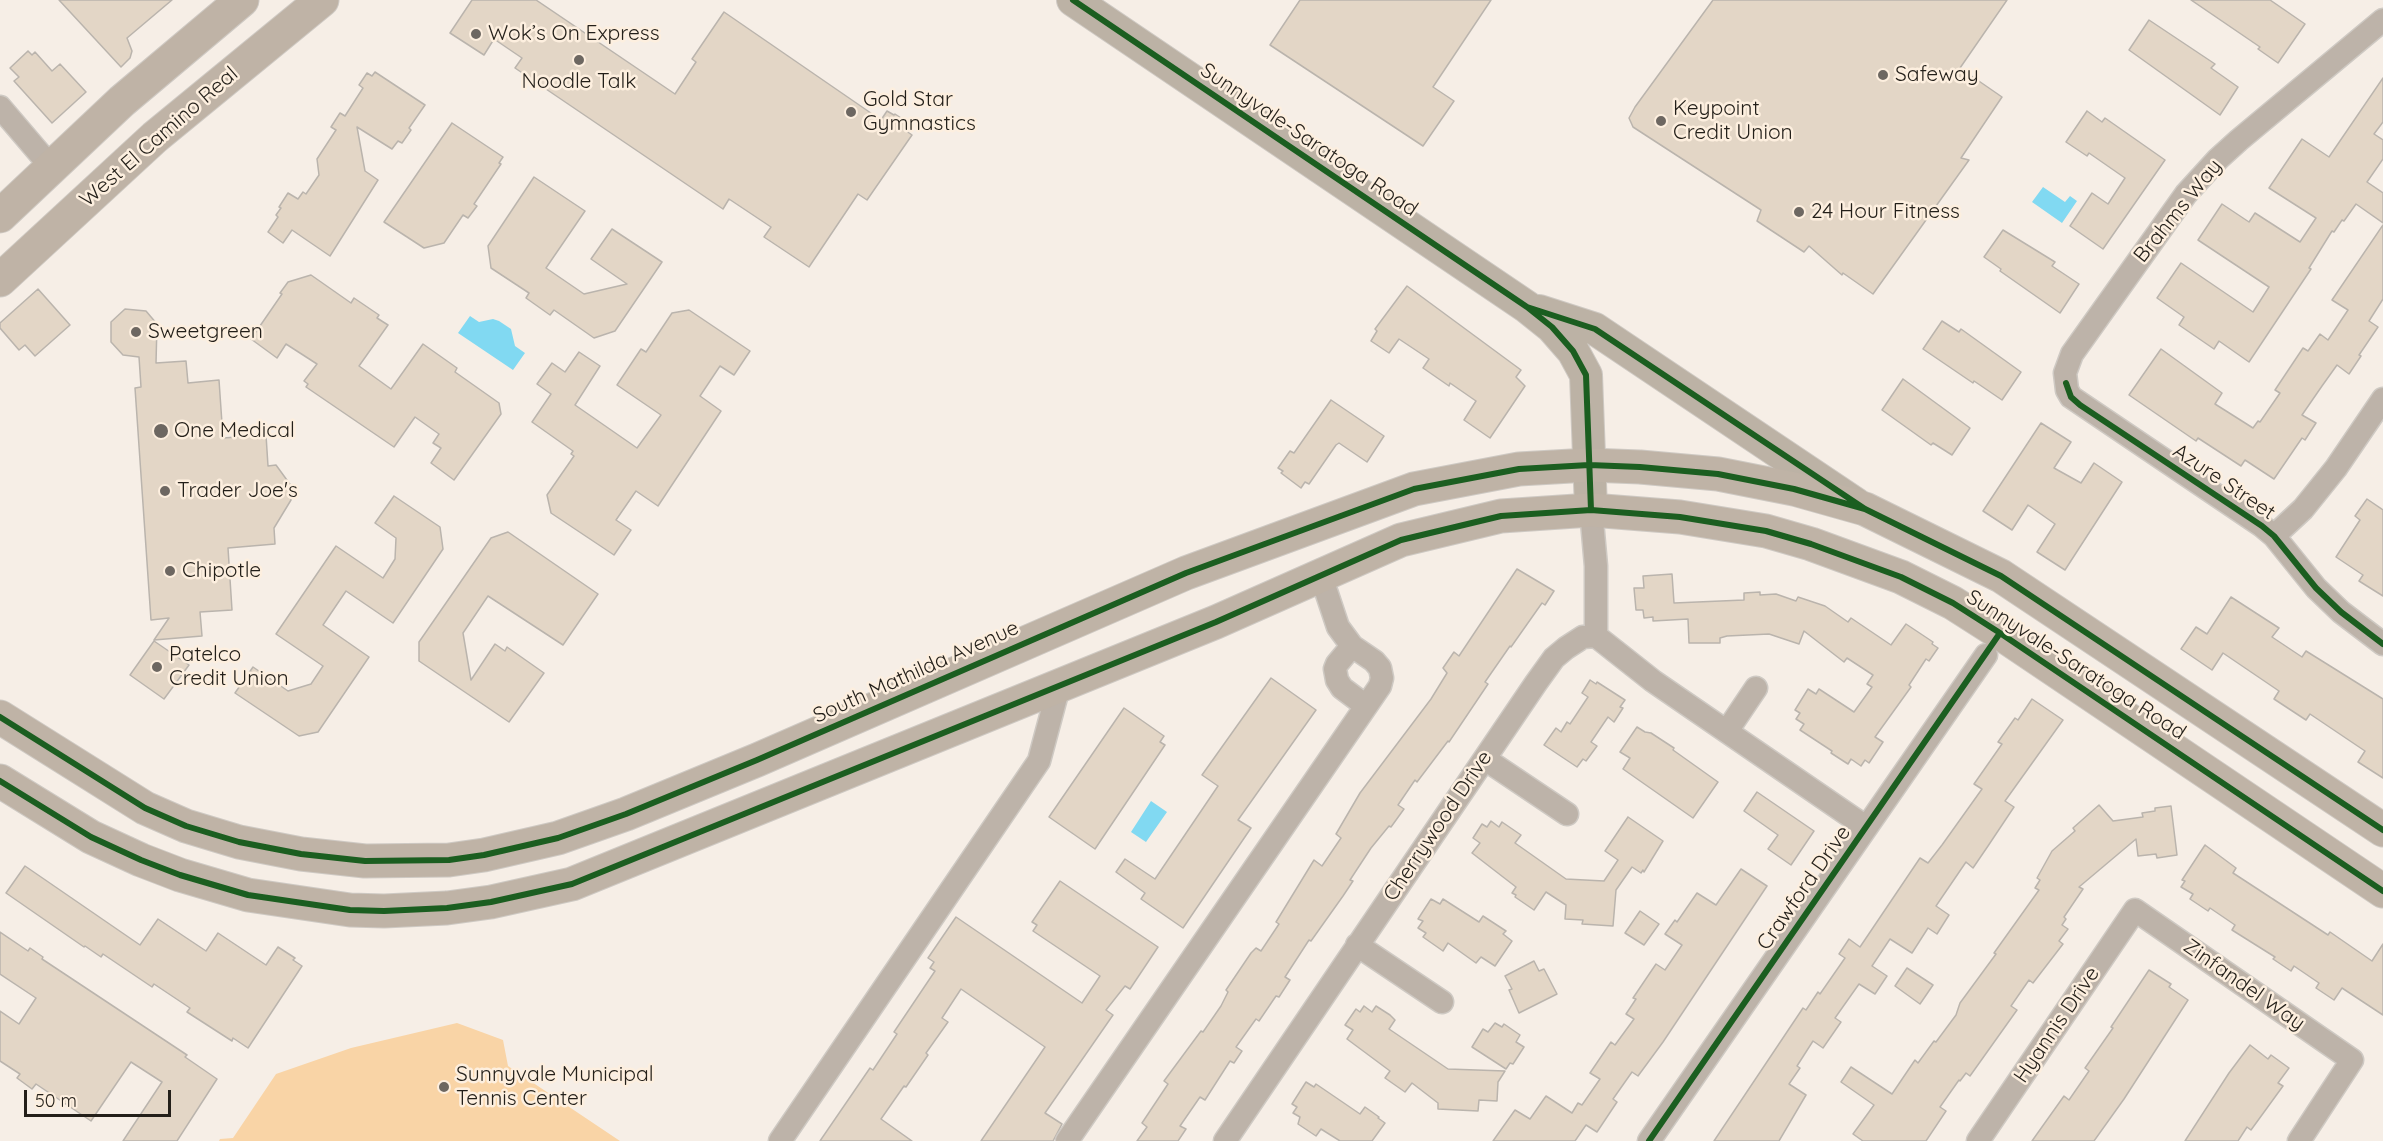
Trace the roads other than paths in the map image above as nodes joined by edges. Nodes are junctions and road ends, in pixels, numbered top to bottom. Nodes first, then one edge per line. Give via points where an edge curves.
1 (322, 0) edge
2 (1073, 0) edge
3 (236, 2) edge
4 (2383, 20) edge
5 (0, 107) edge
6 (52, 168) junction
7 (0, 216) edge
8 (38, 245) junction
9 (0, 280) edge
10 (1527, 306) junction
11 (2066, 383) joint
12 (2383, 399) edge
13 (1589, 465) junction
14 (1865, 509) junction
15 (1591, 510) junction
16 (2274, 537) junction
17 (1321, 576) junction
18 (1596, 636) junction
19 (2383, 644) edge
20 (1352, 646) junction
21 (1986, 655) dead end
22 (1059, 686) junction
23 (1756, 688) dead end
24 (1366, 706) junction
25 (0, 717) edge
26 (1727, 731) junction
27 (1485, 759) junction
28 (0, 781) edge
29 (1567, 814) dead end
30 (1866, 827) junction
31 (2383, 830) edge
32 (2383, 891) edge
33 (2135, 910) joint
34 (1357, 945) junction
35 (1442, 1002) dead end
36 (1233, 1138) edge
37 (780, 1141) edge
38 (1067, 1141) edge
39 (1650, 1141) edge
40 (1978, 1141) edge
41 (2299, 1141) edge

1 - 8 main road, West El Camino Real via 155,137
2 - 10 main road, Sunnyvale-Saratoga Road
3 - 6 main road
4 - 11 street, Brahms Way via 2225,153 2186,194 2072,354 2065,373
5 - 6 street
6 - 7 main road
6 - 8 main road via 57,189 32,219 30,231
8 - 9 main road, West El Camino Real
10 - 13 main road, Sunnyvale-Saratoga Road via 1573,351 1586,375
10 - 14 main road, Sunnyvale-Saratoga Road via 1595,329
11 - 16 street, Azure Street via 2071,398 2080,405
12 - 16 street via 2336,468
13 - 14 main road, South Mathilda Avenue via 1718,474 1794,489
13 - 15 main road, Sunnyvale-Saratoga Road
13 - 25 main road, South Mathilda Avenue via 1519,469 1414,489 1186,573 626,814 558,837 484,855 449,860 365,861 301,855 238,842 145,808
14 - 31 main road, Sunnyvale-Saratoga Road via 2001,576
15 - 17 main road via 1501,516 1401,540
15 - 18 street
15 - 32 main road, Sunnyvale-Saratoga Road via 1670,516 1766,531 1811,543 1901,577 2000,633
16 - 19 street, Azure Street via 2316,588
17 - 20 street via 1338,627
17 - 22 main road
18 - 26 street
18 - 27 street, Cherrywood Drive via 1583,637 1554,658
20 - 24 street via 1374,661 1382,673 1380,686
20 - 24 street via 1337,664 1337,680
21 - 30 street, Crawford Drive
22 - 28 main road via 572,884 452,907 350,910 218,887 141,860 91,837
22 - 37 street via 1039,761
23 - 26 street
24 - 38 street
26 - 30 street
27 - 29 street
27 - 34 street, Cherrywood Drive
30 - 39 street, Crawford Drive
33 - 40 street, Hyannis Drive
33 - 41 street, Zinfandel Way via 2352,1060
34 - 35 street
34 - 36 street, Cherrywood Drive

